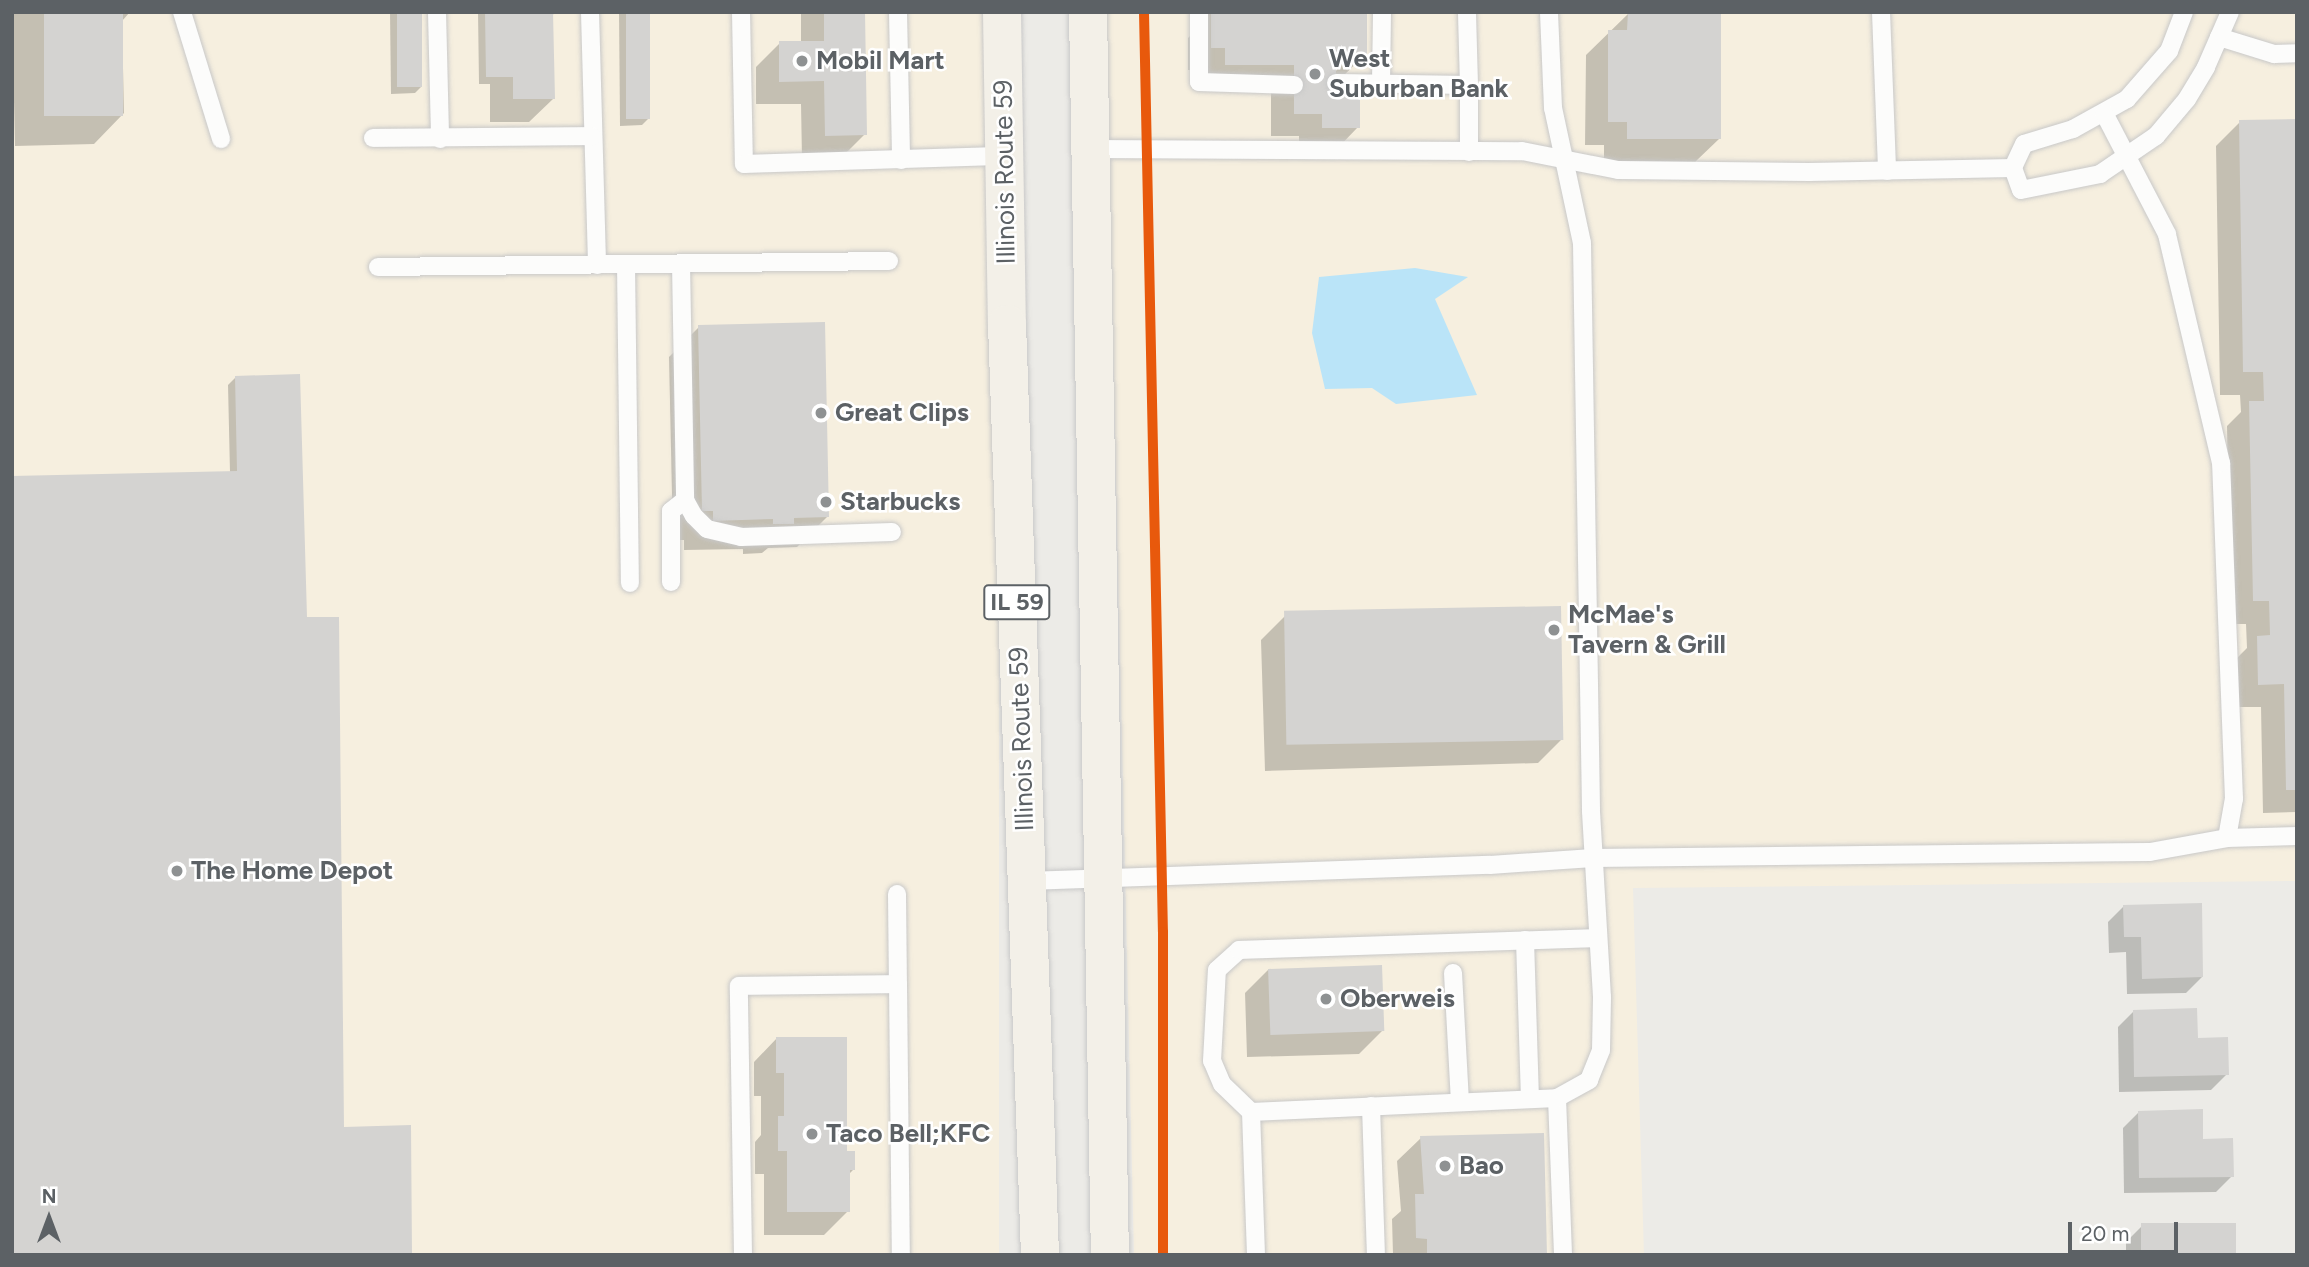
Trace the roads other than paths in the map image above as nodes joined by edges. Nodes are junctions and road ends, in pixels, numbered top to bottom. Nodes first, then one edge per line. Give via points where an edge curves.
1 (183, 12) edge
2 (438, 12) edge
3 (590, 12) edge
4 (741, 12) edge
5 (898, 12) edge
6 (1002, 12) edge
7 (1088, 12) edge
8 (1199, 12) edge
9 (1382, 12) edge
10 (1467, 12) edge
11 (1549, 12) edge
12 (1881, 12) edge
13 (2184, 12) edge
14 (2230, 12) edge
15 (2219, 37) junction
16 (2297, 53) edge
17 (1336, 83) dead end
18 (1381, 84) junction
19 (1294, 85) dead end
20 (1469, 85) junction
21 (2104, 113) junction
22 (592, 136) junction
23 (373, 138) dead end
24 (221, 139) dead end
25 (440, 139) junction
26 (1091, 149) junction
27 (1469, 152) junction
28 (1005, 156) junction
29 (1562, 157) junction
30 (2129, 157) junction
31 (901, 160) junction
32 (2013, 169) junction
33 (1887, 171) junction
34 (889, 261) dead end
35 (681, 263) junction
36 (626, 264) junction
37 (597, 265) junction
38 (378, 267) dead end
39 (685, 500) junction
40 (892, 532) dead end
41 (671, 582) dead end
42 (630, 583) dead end
43 (2297, 836) edge
44 (2227, 838) junction
45 (1593, 858) junction
46 (1105, 878) junction
47 (1027, 881) junction
48 (897, 894) dead end
49 (1598, 938) junction
50 (1525, 940) junction
51 (1453, 973) dead end
52 (898, 984) junction
53 (1557, 1098) junction
54 (1530, 1099) junction
55 (1460, 1102) junction
56 (1371, 1106) junction
57 (1251, 1112) junction
58 (743, 1255) edge
59 (901, 1255) edge
60 (1040, 1255) edge
61 (1110, 1255) edge
62 (1255, 1255) edge
63 (1376, 1255) edge
64 (1563, 1255) edge

1 - 24 lane
2 - 25 lane
3 - 22 lane
4 - 31 lane via 744,163
5 - 31 lane
6 - 28 main road, Illinois Route 59 / IL 59
7 - 26 main road
8 - 19 lane via 1199,82
9 - 18 lane
10 - 20 lane
11 - 29 lane via 1553,108
12 - 33 lane
13 - 21 lane via 2169,51 2127,99
14 - 15 lane
15 - 16 lane via 2274,54
15 - 30 lane via 2187,99 2157,136
17 - 18 lane
18 - 20 lane
20 - 27 lane
21 - 30 lane
21 - 32 lane via 2073,129 2024,144
22 - 25 lane
22 - 37 lane
23 - 25 lane
26 - 27 lane
26 - 46 main road
27 - 29 lane via 1522,151
28 - 31 lane
28 - 47 main road, Illinois Route 59 / IL 59
29 - 33 lane via 1618,170
29 - 45 lane via 1582,243
30 - 32 lane via 2100,174 2021,190
30 - 44 lane via 2166,234 2221,463 2234,799
32 - 33 lane
34 - 35 lane
35 - 36 lane
35 - 39 lane
36 - 37 lane
36 - 42 lane
37 - 38 lane
39 - 40 lane via 707,528 741,537
39 - 41 lane via 671,511
43 - 44 lane
44 - 45 lane via 2150,852
45 - 46 lane
45 - 49 lane
46 - 47 lane
46 - 61 main road
47 - 60 main road, Illinois Route 59 / IL 59
48 - 52 lane
49 - 50 lane
49 - 53 lane via 1601,1050 1589,1080
50 - 54 lane
50 - 57 lane via 1239,950 1217,970 1212,1061 1222,1084
51 - 55 lane
52 - 58 lane via 739,986
52 - 59 lane
53 - 54 lane
53 - 64 lane
54 - 55 lane
55 - 56 lane
56 - 57 lane
56 - 63 lane
57 - 62 lane

